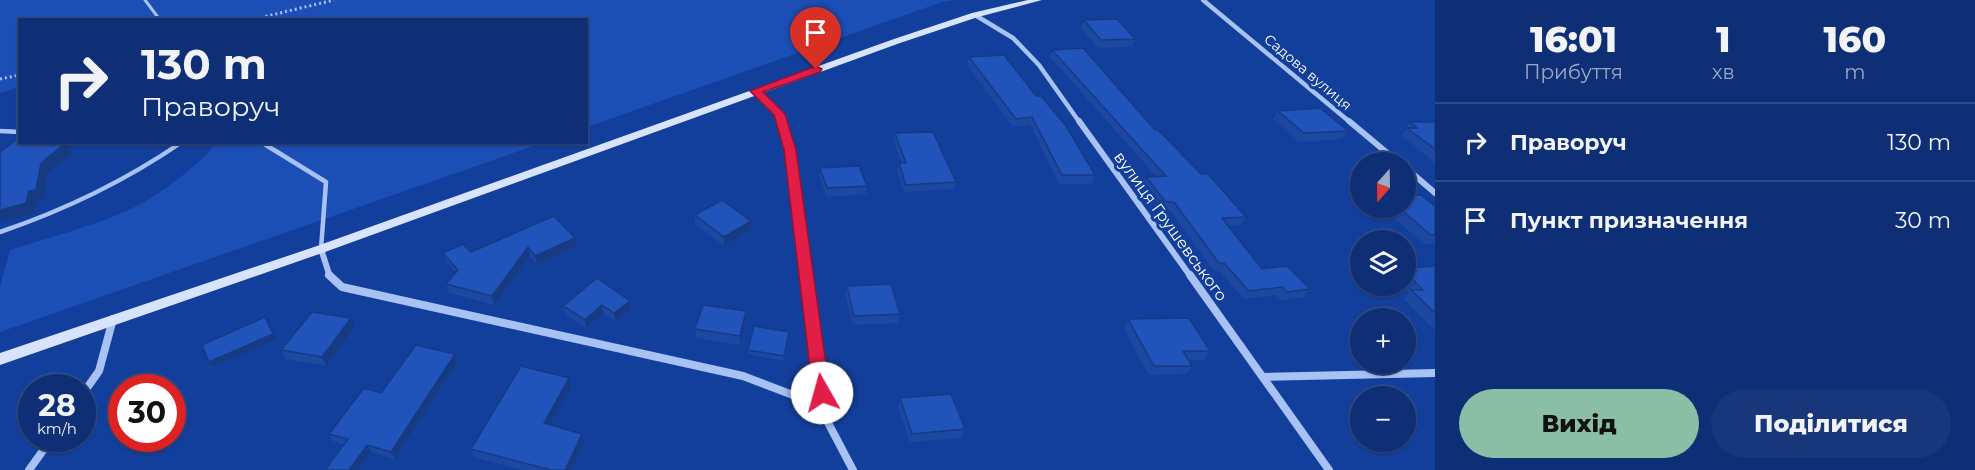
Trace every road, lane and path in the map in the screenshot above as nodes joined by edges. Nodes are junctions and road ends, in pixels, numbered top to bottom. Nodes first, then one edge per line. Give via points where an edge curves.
1 (145, 0) edge
2 (334, 0) edge
3 (1038, 0) edge
4 (1203, 0) edge
5 (975, 15) junction
6 (158, 18) edge
7 (259, 18) edge
8 (18, 75) edge
9 (0, 79) edge
10 (756, 91) junction
11 (0, 131) edge
12 (18, 132) edge
13 (179, 144) edge
14 (264, 144) edge
15 (1386, 152) edge
16 (1416, 177) edge
17 (1435, 193) edge
18 (0, 232) edge
19 (321, 249) junction
20 (113, 319) junction
21 (0, 358) edge
22 (1435, 373) edge
23 (96, 375) edge
24 (1263, 377) junction
25 (824, 415) junction
26 (42, 452) edge
27 (29, 470) edge
28 (853, 470) edge
29 (1329, 470) edge

1 - 6 lane
2 - 7 path
3 - 5 main road
4 - 15 street, Садова вулиця
5 - 10 main road
5 - 24 street, вулиця Грушевського via 1013,38 1039,65
8 - 9 path
10 - 19 main road
10 - 25 street via 779,114 790,150
11 - 12 lane
13 - 18 lane via 84,201
14 - 19 lane via 326,182
16 - 17 street
19 - 20 main road
19 - 25 street via 329,276 342,287 743,375 806,400
20 - 21 main road
20 - 23 street
22 - 24 street
24 - 29 street, вулиця Грушевського
25 - 28 street
26 - 27 street

